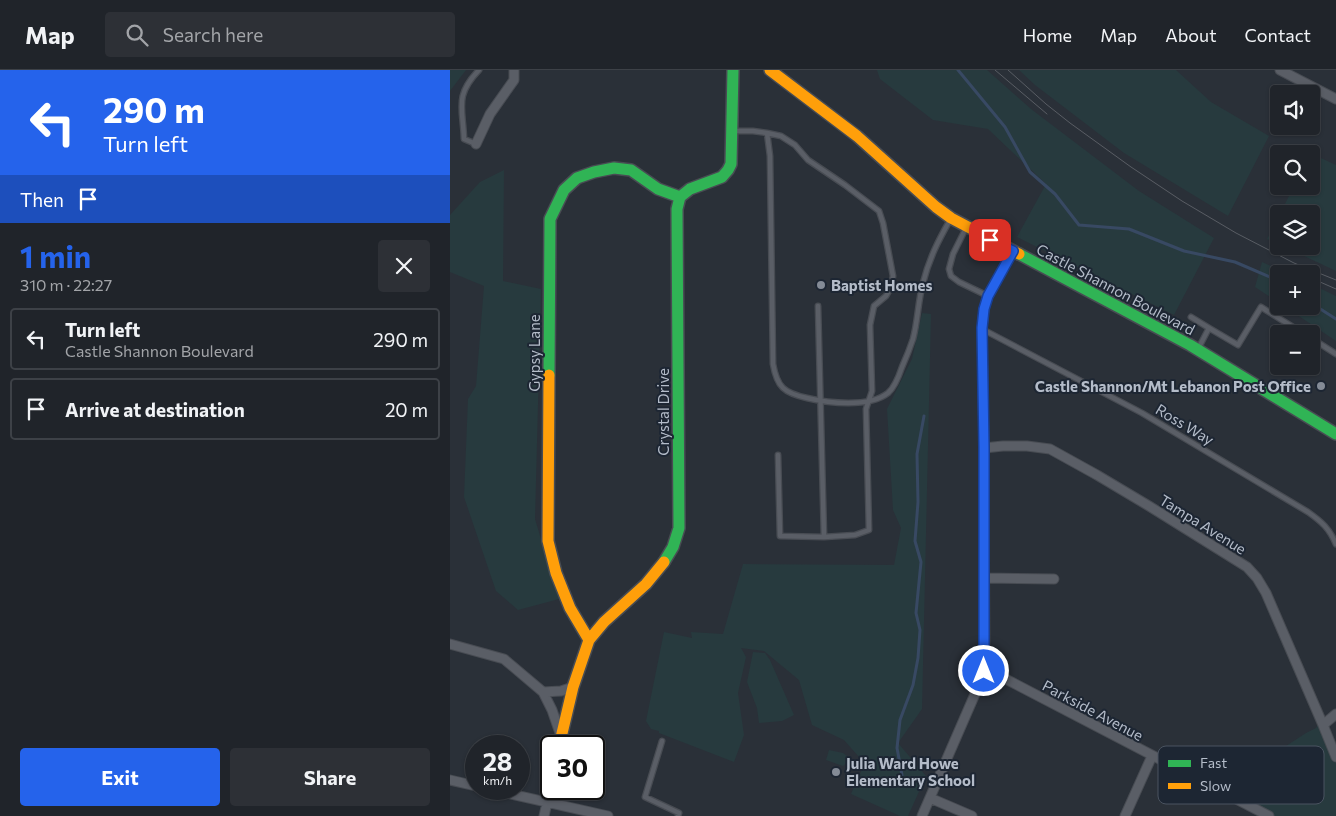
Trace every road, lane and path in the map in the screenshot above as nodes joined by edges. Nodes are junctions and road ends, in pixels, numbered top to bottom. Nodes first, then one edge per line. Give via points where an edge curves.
1 (479, 70) edge
2 (514, 70) edge
3 (733, 70) edge
4 (770, 70) edge
5 (1280, 70) edge
6 (1336, 98) edge
7 (732, 131) junction
8 (767, 133) junction
9 (476, 144) joint
10 (680, 197) junction
11 (951, 218) junction
12 (967, 227) junction
13 (1013, 251) junction
14 (988, 296) junction
15 (818, 306) dead end
16 (1191, 317) dead end
17 (1290, 325) edge
18 (982, 328) junction
19 (1210, 328) junction
20 (1320, 344) edge
21 (1198, 350) junction
22 (1336, 354) edge
23 (821, 402) junction
24 (868, 402) junction
25 (1336, 434) edge
26 (984, 448) junction
27 (778, 455) dead end
28 (824, 537) junction
29 (1336, 544) edge
30 (984, 578) junction
31 (1054, 579) dead end
32 (589, 640) junction
33 (450, 644) edge
34 (984, 671) junction
35 (572, 687) junction
36 (543, 692) junction
37 (1336, 714) edge
38 (1323, 724) junction
39 (558, 735) edge
40 (561, 735) edge
41 (662, 741) dead end
42 (1152, 756) junction
43 (1336, 756) edge
44 (1158, 759) edge
45 (450, 780) edge
46 (465, 783) edge
47 (530, 798) edge
48 (930, 798) junction
49 (548, 802) junction
50 (1246, 804) edge
51 (544, 816) edge
52 (608, 816) edge
53 (678, 816) edge
54 (922, 816) edge
55 (972, 816) edge
56 (1125, 816) edge
57 (1269, 816) edge

1 - 9 lane via 466,87 460,108 464,139
2 - 9 street via 514,80 490,114
3 - 7 street
4 - 11 street, Castle Shannon Boulevard via 856,136
5 - 6 street
7 - 8 lane
7 - 10 street via 732,164 728,170
8 - 23 lane via 776,379 787,392
8 - 24 lane via 781,136 795,145 808,160 879,211 893,276 886,296 874,306 870,325 872,391
10 - 32 street, Crystal Drive via 677,209 679,528 661,567
10 - 32 street, Gypsy Lane via 658,189 631,170 614,168 577,178 564,190 550,219 548,541 570,608
11 - 12 street, Castle Shannon Boulevard
11 - 24 lane via 932,252 913,337 897,381 886,394
12 - 13 street, Castle Shannon Boulevard
12 - 14 lane via 953,254 949,269 951,276
13 - 14 street
13 - 21 street, Castle Shannon Boulevard
14 - 18 street
15 - 23 lane
16 - 19 lane
17 - 19 lane via 1261,307 1238,345
18 - 26 street
18 - 29 lane, Ross Way via 1142,413 1308,512 1331,532
19 - 21 lane
20 - 22 lane
21 - 25 street, Castle Shannon Boulevard
23 - 24 lane
23 - 28 lane
24 - 28 lane via 869,530 855,535
26 - 30 street
26 - 38 street, Tampa Avenue via 1019,446 1050,449 1246,567 1266,592
27 - 28 lane via 780,536
30 - 31 street
30 - 34 street
32 - 35 street, Crystal Drive
33 - 36 street via 504,659
34 - 42 street, Parkside Avenue via 998,675
34 - 48 street
35 - 36 street
35 - 40 street, Crystal Drive
36 - 39 street
37 - 38 street
38 - 43 street, Tampa Avenue
41 - 53 lane via 645,797 679,813
42 - 44 street, Parkside Avenue
42 - 56 street
45 - 46 street
47 - 49 street
48 - 54 street
48 - 55 street
49 - 51 street
49 - 52 street
50 - 57 street, Parkside Avenue

